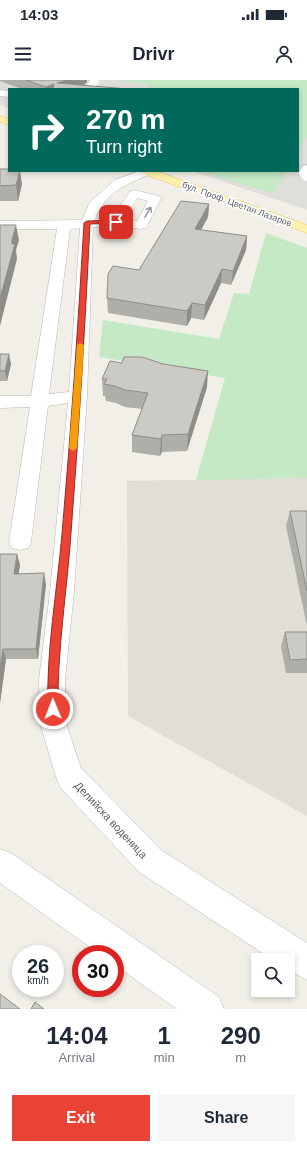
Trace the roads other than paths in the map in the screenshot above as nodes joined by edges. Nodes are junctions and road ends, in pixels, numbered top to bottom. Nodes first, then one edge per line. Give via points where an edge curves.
1 (94, 80) edge
2 (88, 88) edge
3 (307, 168) edge
4 (144, 172) edge
5 (149, 172) edge
6 (307, 178) edge
7 (116, 222) dead end
8 (87, 223) junction
9 (0, 225) edge
10 (64, 225) junction
11 (307, 229) edge
12 (78, 396) junction
13 (40, 401) junction
14 (0, 402) edge
15 (20, 542) dead end
16 (0, 864) edge
17 (307, 963) edge
18 (207, 1009) edge

1 - 2 street
3 - 6 street via 304,173
4 - 8 street, Делийска воденица via 119,184 94,205
5 - 11 main road, бул. Проф. Цветан Лазаров
7 - 8 street
8 - 10 street
8 - 12 street, Делийска воденица
9 - 10 street
10 - 13 street
12 - 13 street
12 - 17 street, Делийска воденица via 52,680 53,723 70,777 150,861
13 - 14 street
13 - 15 street
16 - 18 street

